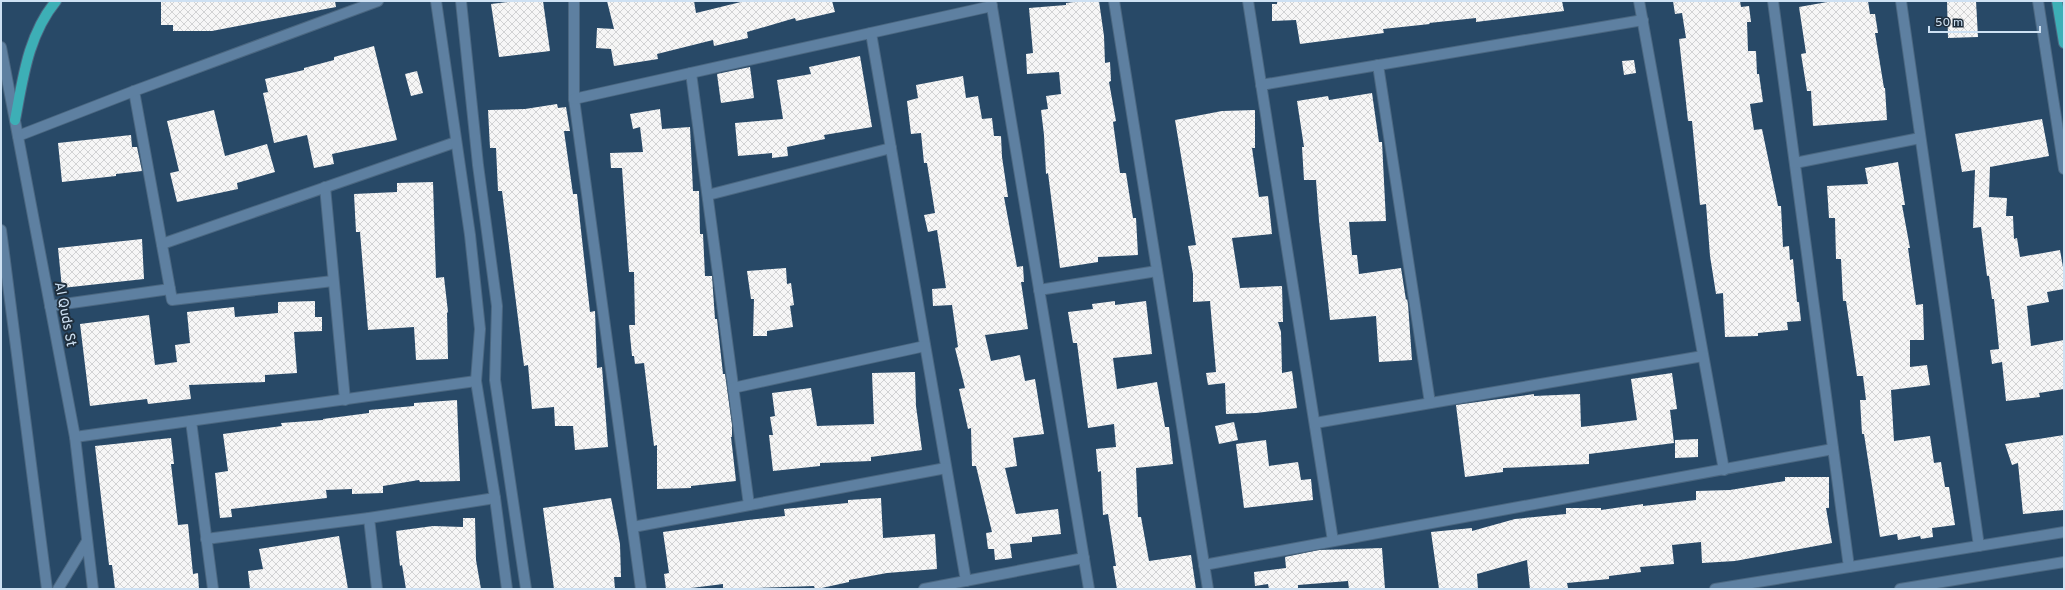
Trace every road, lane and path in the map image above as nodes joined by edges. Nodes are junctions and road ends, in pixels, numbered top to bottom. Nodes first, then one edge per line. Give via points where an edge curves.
1 (56, 1) edge
2 (378, 1) edge
3 (436, 1) edge
4 (461, 1) edge
5 (574, 1) edge
6 (1114, 1) edge
7 (1248, 1) edge
8 (1639, 1) edge
9 (1773, 1) edge
10 (1901, 1) edge
11 (2038, 1) edge
12 (2058, 1) edge
13 (992, 3) edge
14 (1643, 20) junction
15 (871, 33) junction
16 (2064, 43) edge
17 (1, 47) edge
18 (1378, 65) junction
19 (692, 73) junction
20 (1261, 85) junction
21 (134, 90) junction
22 (574, 99) junction
23 (15, 120) junction
24 (18, 136) junction
25 (1920, 138) junction
26 (456, 142) junction
27 (891, 148) junction
28 (1795, 163) junction
29 (2064, 169) edge
30 (325, 188) junction
31 (708, 195) junction
32 (1, 230) edge
33 (162, 244) junction
34 (1157, 271) junction
35 (333, 281) junction
36 (170, 289) junction
37 (1039, 290) junction
38 (50, 306) junction
39 (925, 346) junction
40 (1703, 356) junction
41 (476, 381) junction
42 (733, 388) junction
43 (345, 400) junction
44 (1430, 403) junction
45 (190, 421) junction
46 (1315, 423) junction
47 (75, 437) junction
48 (1833, 449) junction
49 (946, 468) junction
50 (1724, 470) junction
51 (495, 498) junction
52 (749, 505) junction
53 (369, 518) junction
54 (633, 527) junction
55 (2064, 532) edge
56 (206, 539) junction
57 (87, 541) junction
58 (1333, 541) junction
59 (1979, 546) junction
60 (1084, 558) junction
61 (2064, 562) edge
62 (1204, 565) junction
63 (1849, 567) junction
64 (966, 581) junction
65 (47, 589) edge
66 (58, 589) edge
67 (93, 589) edge
68 (213, 589) edge
69 (377, 589) edge
70 (507, 589) edge
71 (526, 589) edge
72 (641, 589) edge
73 (924, 589) edge
74 (1089, 589) edge
75 (1208, 589) edge
76 (1715, 589) edge
77 (1900, 589) edge

1 - 23 main road via 45,14 30,46
2 - 21 street
3 - 26 street
4 - 71 street via 478,165 497,306 495,380
5 - 22 street
6 - 34 street
7 - 20 street
8 - 14 street
9 - 28 street
10 - 25 street
11 - 29 street
12 - 16 main road
13 - 15 street
13 - 37 street
14 - 18 street
14 - 40 street
15 - 19 street
15 - 27 street
17 - 23 street, Al Quds St
18 - 20 street
18 - 44 street
19 - 22 street
19 - 31 street
20 - 46 street
21 - 24 street
21 - 33 street
22 - 54 street
23 - 24 street, Al Quds St
24 - 38 street, Al Quds St
25 - 28 street
25 - 59 street
26 - 30 street
26 - 41 street via 470,235 480,329
27 - 31 street
27 - 39 street
28 - 48 street
30 - 33 street
30 - 35 street
31 - 42 street
32 - 65 street
33 - 36 street
34 - 37 street
34 - 62 street
35 - 36 street via 172,300
35 - 43 street
36 - 38 street
37 - 60 street
38 - 47 street, Al Quds St
39 - 42 street
39 - 49 street
40 - 44 street
40 - 50 street
41 - 43 street
41 - 51 street
42 - 52 street
43 - 45 street
44 - 46 street
45 - 47 street
45 - 56 street
46 - 58 street
47 - 57 street, Al Quds St
48 - 50 street
48 - 63 street
49 - 52 street
49 - 64 street
50 - 58 street
51 - 53 street
51 - 70 street
52 - 54 street
53 - 56 street
53 - 69 street
54 - 72 street
55 - 59 street
56 - 68 street
57 - 66 street
57 - 67 street, Al Quds St
58 - 62 street
59 - 63 street
60 - 64 street
60 - 74 street
61 - 77 street
62 - 75 street
63 - 76 street
64 - 73 street

